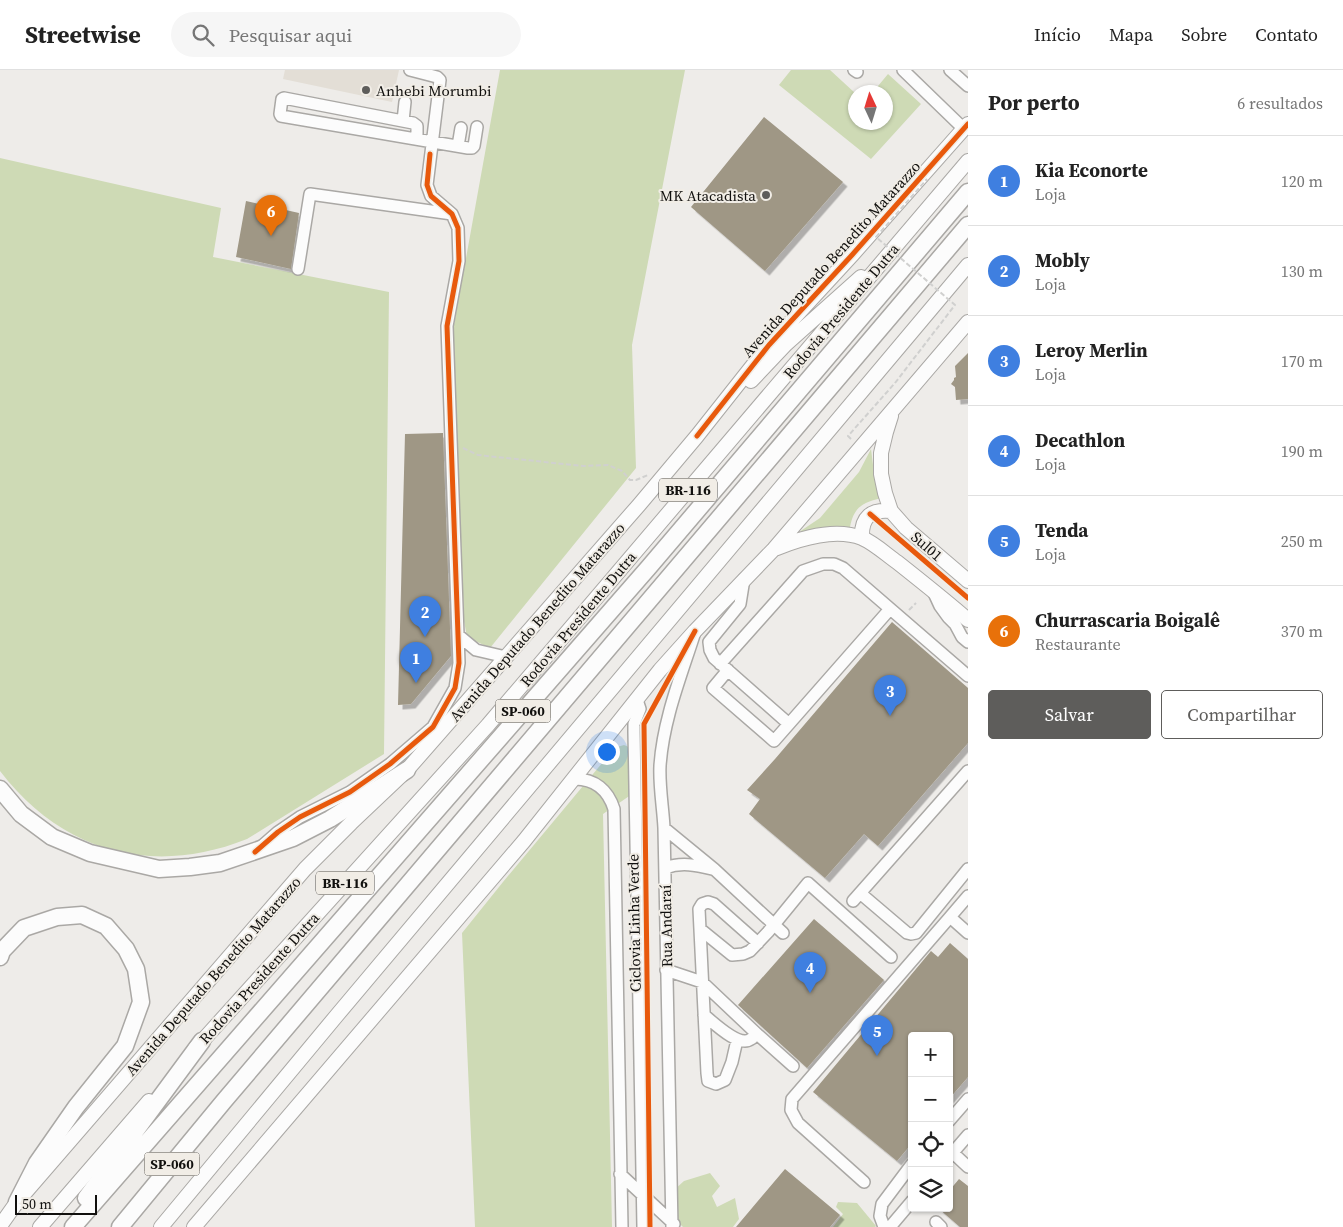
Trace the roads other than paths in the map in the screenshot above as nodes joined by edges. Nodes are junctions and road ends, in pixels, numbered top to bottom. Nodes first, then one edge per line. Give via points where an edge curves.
1 (410, 70) edge
2 (903, 70) edge
3 (950, 70) edge
4 (968, 86) edge
5 (405, 102) dead end
6 (402, 121) junction
7 (966, 126) edge
8 (477, 127) dead end
9 (460, 128) dead end
10 (417, 138) junction
11 (432, 141) junction
12 (458, 146) junction
13 (968, 161) edge
14 (968, 192) edge
15 (452, 214) junction
16 (968, 225) edge
17 (889, 255) junction
18 (968, 265) edge
19 (298, 269) dead end
20 (966, 323) edge
21 (893, 409) junction
22 (698, 436) junction
23 (891, 511) junction
24 (862, 538) junction
25 (774, 549) junction
26 (744, 579) junction
27 (968, 580) edge
28 (932, 590) junction
29 (890, 609) junction
30 (968, 620) edge
31 (695, 631) junction
32 (458, 636) junction
33 (968, 642) edge
34 (506, 657) junction
35 (724, 667) junction
36 (968, 676) edge
37 (637, 700) junction
38 (789, 724) junction
39 (407, 770) junction
40 (968, 770) edge
41 (575, 779) junction
42 (0, 789) edge
43 (664, 828) junction
44 (255, 852) junction
45 (665, 868) junction
46 (714, 869) junction
47 (968, 869) edge
48 (968, 896) edge
49 (950, 917) junction
50 (700, 929) junction
51 (778, 929) junction
52 (968, 933) edge
53 (758, 943) junction
54 (0, 957) edge
55 (891, 957) dead end
56 (666, 970) junction
57 (702, 982) junction
58 (704, 1015) junction
59 (757, 1034) junction
60 (737, 1040) junction
61 (202, 1041) junction
62 (793, 1066) dead end
63 (968, 1099) edge
64 (953, 1116) edge
65 (968, 1135) edge
66 (953, 1153) edge
67 (953, 1156) edge
68 (968, 1166) edge
69 (910, 1167) edge
70 (620, 1174) junction
71 (864, 1182) dead end
72 (644, 1196) junction
73 (17, 1202) junction
74 (908, 1206) edge
75 (200, 1222) edge
76 (0, 1226) edge
77 (673, 1226) edge
78 (40, 1227) edge
79 (65, 1227) edge
80 (73, 1227) edge
81 (120, 1227) edge
82 (161, 1227) edge
83 (194, 1227) edge
84 (622, 1227) edge
85 (643, 1227) edge
86 (884, 1227) edge
87 (890, 1227) edge

1 - 11 street via 440,80
2 - 7 street
3 - 4 street
5 - 6 street
6 - 10 street via 417,126
6 - 10 street via 284,98 280,114
7 - 22 main road, Avenida Deputado Benedito Matarazzo via 769,345
8 - 12 street via 472,148
9 - 12 street
10 - 11 street
11 - 12 street
11 - 15 street via 428,185 431,196
13 - 17 main road, Rodovia Presidente Dutra / BR-116
14 - 80 highway, Rodovia Presidente Dutra / SP-060 via 649,567
15 - 19 street via 310,194
15 - 32 street via 458,228 459,261 447,326
16 - 81 highway, SP-060
17 - 22 main road via 786,344
17 - 61 main road, Rodovia Presidente Dutra / BR-116 via 488,725
18 - 82 main road
20 - 21 main road
21 - 23 main road via 881,453 885,493
21 - 25 main road
22 - 34 main road, Avenida Deputado Benedito Matarazzo
23 - 24 main road via 870,514 864,522
23 - 27 main road via 906,528
24 - 25 main road via 818,535
24 - 28 main road
25 - 26 main road
26 - 31 main road
26 - 35 street via 740,604 709,642 712,654
28 - 30 main road
28 - 33 street via 940,606
29 - 35 street via 843,568 834,564 813,566 803,571
29 - 36 street
29 - 38 street
31 - 37 main road
31 - 43 street, Rua Andaraí via 663,741 660,768
32 - 34 street via 476,650
32 - 44 street via 455,688 433,727 390,764 350,792 300,817
34 - 39 main road, Avenida Deputado Benedito Matarazzo
35 - 38 street
35 - 38 street via 713,688 774,741
37 - 41 main road
37 - 72 street via 640,709 634,724 634,742
39 - 44 highway via 330,819 294,838
39 - 73 main road, Avenida Deputado Benedito Matarazzo via 306,869
40 - 47 street via 857,897 907,932 916,933
41 - 70 street via 588,780 599,786 609,796 614,809
41 - 75 main road
42 - 44 highway via 21,814 52,837 90,853 159,868 220,863
43 - 45 street, Rua Andaraí
43 - 46 street
45 - 46 street via 676,864
45 - 56 street, Rua Andaraí
46 - 51 street
48 - 49 street
49 - 52 street
49 - 71 street via 792,1099 791,1110 798,1123
50 - 53 street via 732,955 750,951
50 - 53 street via 699,909 708,902
50 - 57 street
51 - 53 street
51 - 55 street via 808,883
54 - 73 highway via 24,928 57,917 82,915 106,926 126,949 136,969 141,1002 124,1046 37,1163
56 - 57 street
56 - 77 street, Rua Andaraí
57 - 58 street
57 - 59 street
58 - 60 street
58 - 60 street via 708,1081 716,1084 725,1080
59 - 60 street via 750,1040
59 - 62 street
61 - 78 main road, Rodovia Presidente Dutra / BR-116
61 - 79 highway
63 - 64 street
65 - 66 street
67 - 68 street
69 - 86 street via 882,1204 880,1216
70 - 72 street
70 - 84 street
72 - 77 street
72 - 85 street
73 - 76 main road, Avenida Deputado Benedito Matarazzo
74 - 87 street
75 - 83 main road

